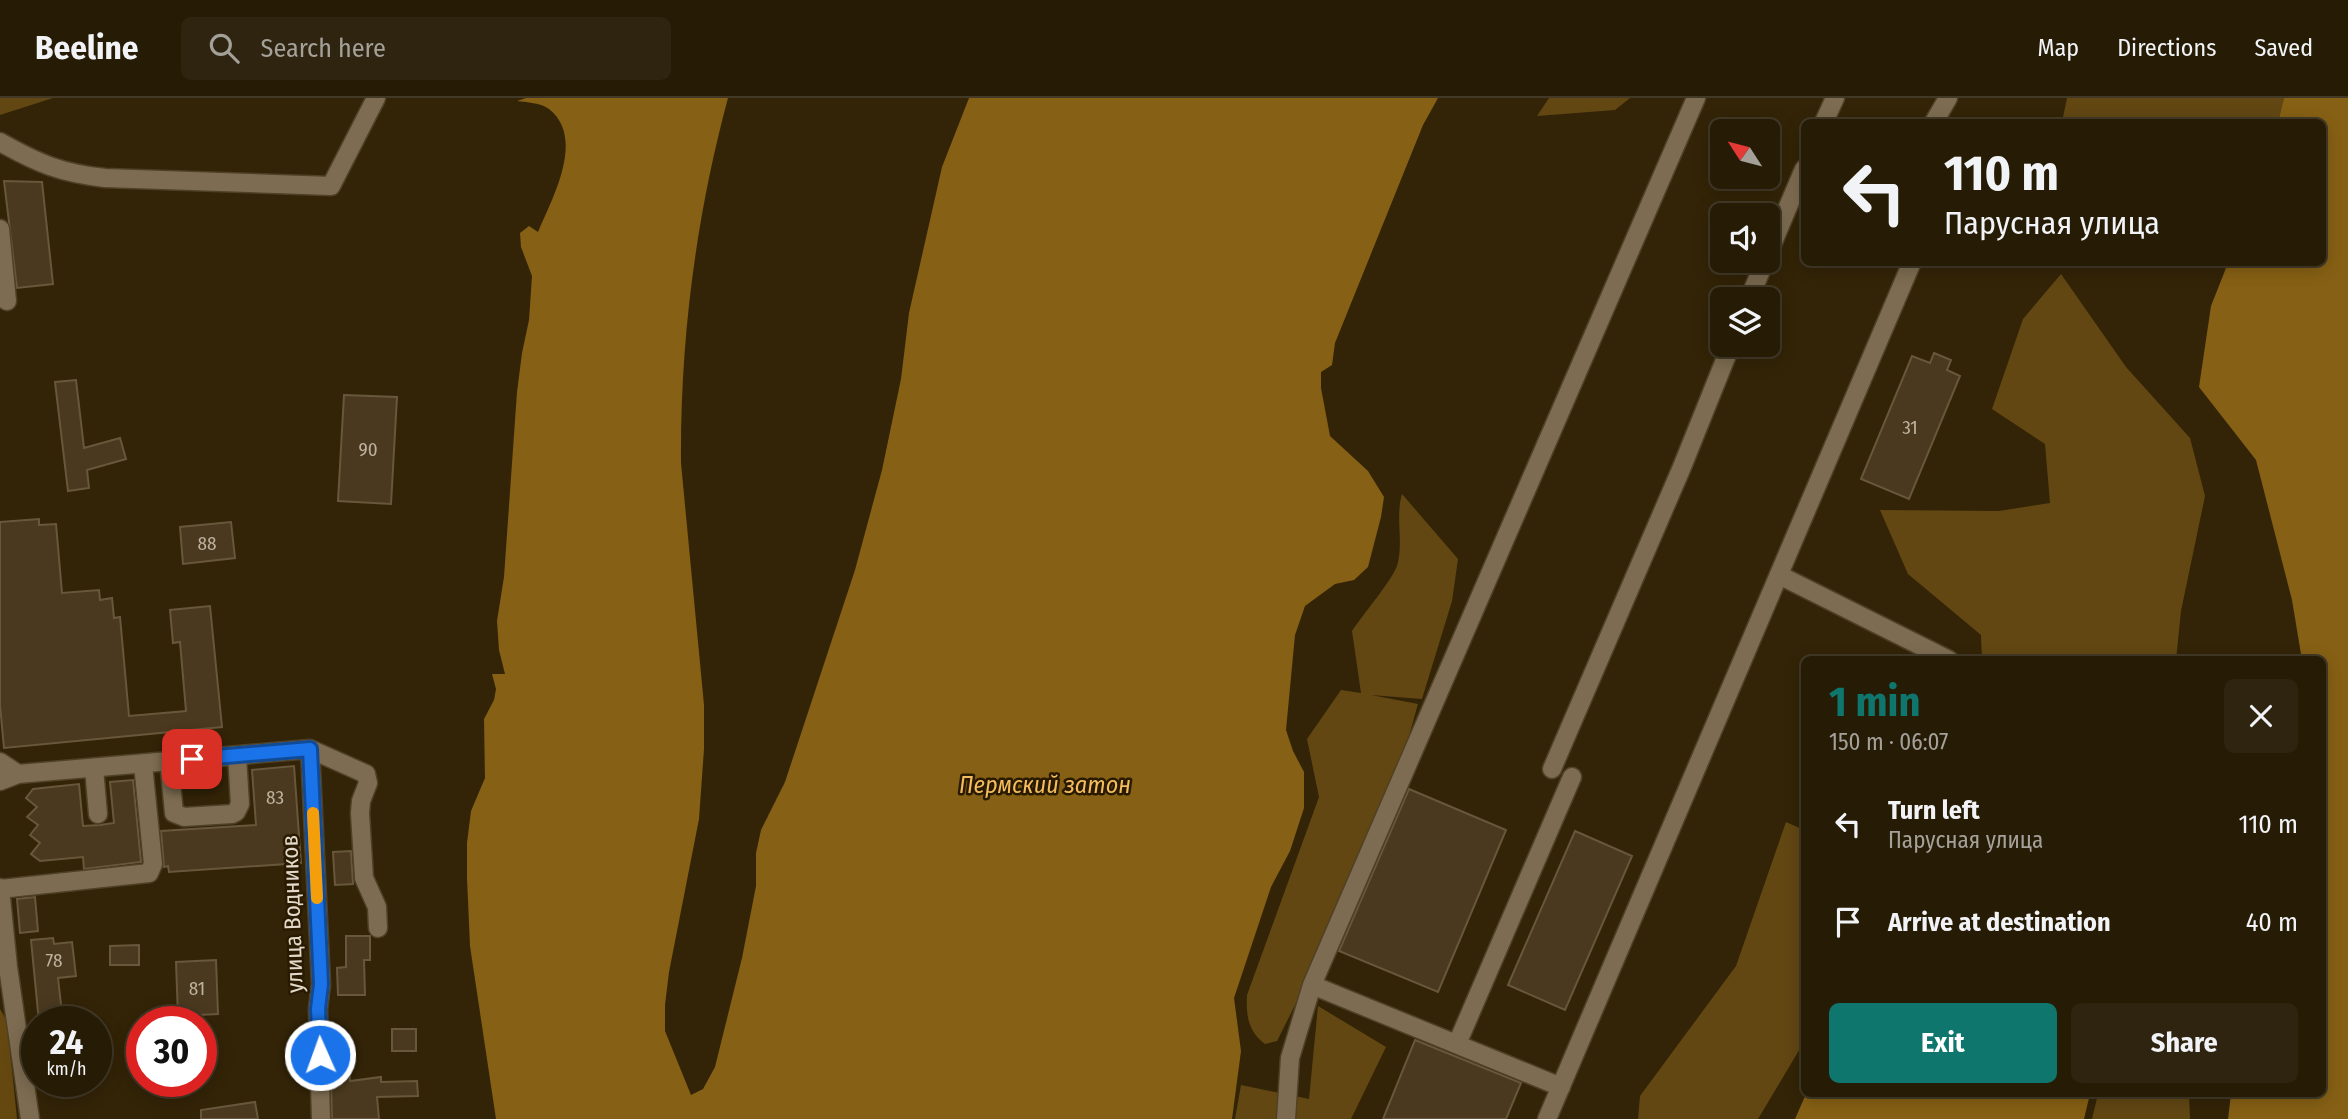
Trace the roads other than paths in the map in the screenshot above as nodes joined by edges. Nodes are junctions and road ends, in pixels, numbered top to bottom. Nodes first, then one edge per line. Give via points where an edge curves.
1 (376, 98) edge
2 (1696, 98) edge
3 (1835, 98) edge
4 (1930, 98) edge
5 (1948, 98) edge
6 (1825, 119) edge
7 (1934, 119) edge
8 (1937, 119) edge
9 (0, 142) edge
10 (1801, 176) edge
11 (1780, 226) edge
12 (0, 229) edge
13 (1910, 266) edge
14 (7, 301) dead end
15 (1726, 357) edge
16 (1779, 575) junction
17 (1941, 656) edge
18 (310, 749) junction
19 (237, 755) junction
20 (169, 761) junction
21 (0, 762) edge
22 (143, 764) junction
23 (94, 768) junction
24 (1552, 769) dead end
25 (18, 774) junction
26 (1572, 777) dead end
27 (0, 781) edge
28 (98, 814) dead end
29 (0, 889) edge
30 (378, 928) dead end
31 (4, 970) edge
32 (1312, 985) junction
33 (1457, 1044) junction
34 (1561, 1087) junction
35 (30, 1119) edge
36 (321, 1119) edge
37 (1286, 1119) edge
38 (1547, 1119) edge

1 - 9 street via 331,186 106,178 69,173
2 - 32 street
3 - 6 street
4 - 7 street
5 - 8 street
10 - 11 street
12 - 14 street
13 - 16 street
15 - 24 street
16 - 17 street
16 - 34 street
18 - 19 street
18 - 30 street via 366,774 368,783 361,802 364,878 377,907
18 - 36 street, улица Водников via 321,984
19 - 20 street
19 - 20 street via 240,804 232,814 178,816 172,808
20 - 22 street
21 - 25 street
22 - 23 street
22 - 29 street via 153,864 149,873
23 - 25 street
23 - 28 street
25 - 27 street
26 - 33 street
29 - 31 street
31 - 35 street
32 - 33 street
32 - 37 street via 1290,1058
33 - 34 street
34 - 38 street

